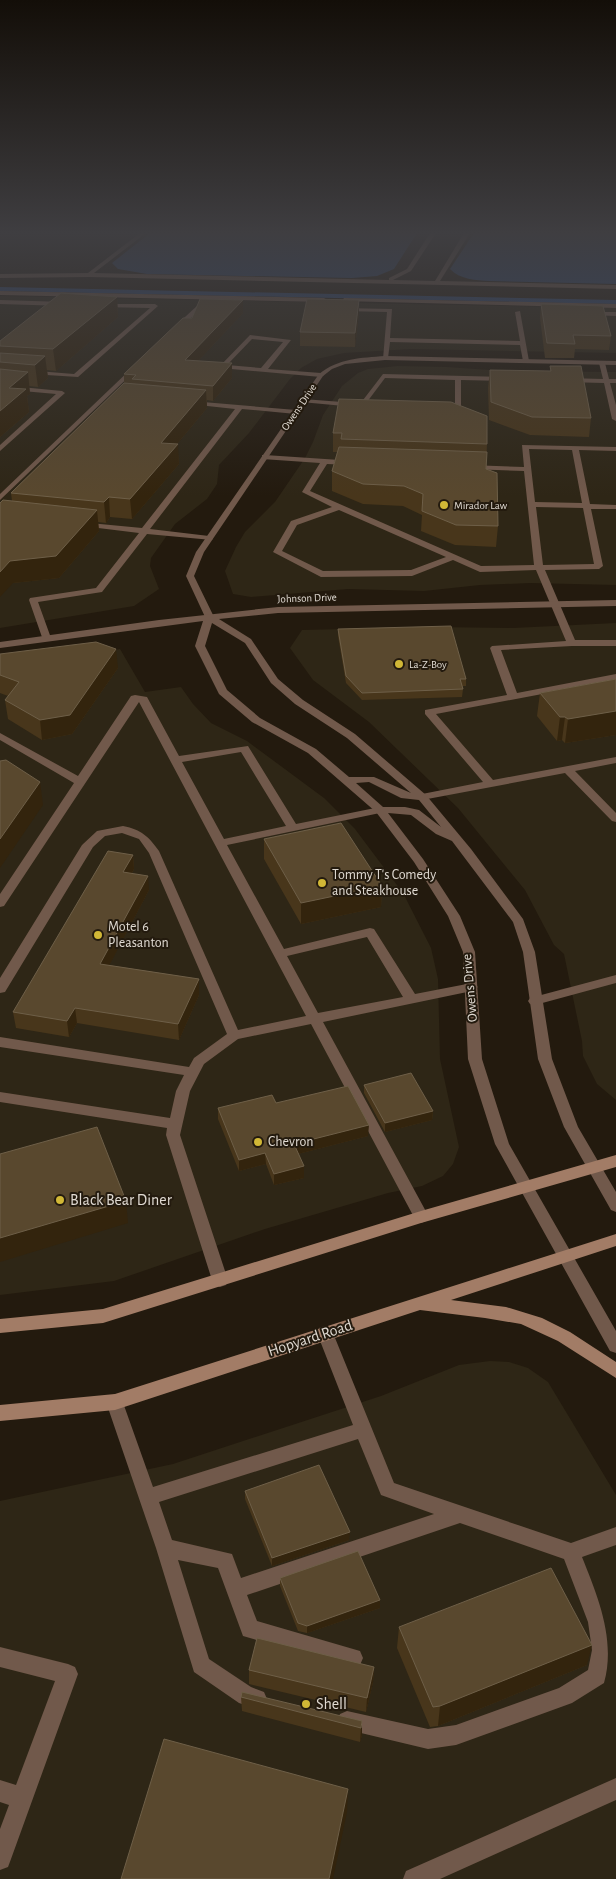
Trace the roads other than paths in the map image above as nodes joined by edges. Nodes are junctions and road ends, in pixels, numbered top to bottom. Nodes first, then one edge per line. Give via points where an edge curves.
1 (138, 321) edge
2 (184, 321) edge
3 (389, 321) edge
4 (519, 321) edge
5 (166, 338) edge
6 (387, 340) junction
7 (523, 343) junction
8 (385, 358) junction
9 (526, 361) junction
10 (602, 363) junction
11 (616, 363) edge
12 (140, 364) edge
13 (0, 370) edge
14 (263, 370) junction
15 (321, 375) junction
16 (458, 377) junction
17 (517, 379) edge
18 (557, 380) edge
19 (606, 381) junction
20 (616, 381) edge
21 (0, 387) edge
22 (106, 396) junction
23 (116, 397) edge
24 (303, 401) junction
25 (183, 402) edge
26 (362, 406) junction
27 (372, 406) edge
28 (240, 407) junction
29 (439, 408) edge
30 (296, 412) junction
31 (616, 420) edge
32 (575, 448) junction
33 (0, 449) edge
34 (616, 449) edge
35 (265, 457) junction
36 (324, 462) junction
37 (363, 463) edge
38 (460, 466) edge
39 (528, 469) junction
40 (0, 498) edge
41 (532, 504) junction
42 (586, 506) junction
43 (339, 507) junction
44 (616, 507) edge
45 (77, 524) edge
46 (145, 531) junction
47 (209, 538) junction
48 (453, 557) junction
49 (539, 567) junction
50 (616, 603) edge
51 (555, 604) junction
52 (209, 617) junction
53 (46, 638) junction
54 (572, 643) junction
55 (616, 643) edge
56 (0, 645) edge
57 (616, 677) edge
58 (514, 697) junction
59 (0, 736) edge
60 (176, 760) junction
61 (616, 760) edge
62 (567, 769) junction
63 (346, 781) junction
64 (80, 782) junction
65 (491, 784) junction
66 (422, 797) junction
67 (380, 810) junction
68 (616, 819) edge
69 (293, 828) junction
70 (457, 838) junction
71 (221, 843) junction
72 (0, 903) edge
73 (280, 954) junction
74 (616, 979) edge
75 (472, 987) junction
76 (0, 989) edge
77 (412, 998) junction
78 (535, 1001) junction
79 (315, 1018) junction
80 (234, 1035) junction
81 (0, 1042) edge
82 (193, 1072) junction
83 (0, 1097) edge
84 (176, 1124) junction
85 (616, 1161) edge
86 (594, 1168) junction
87 (526, 1187) junction
88 (616, 1206) edge
89 (421, 1217) junction
90 (616, 1240) edge
91 (565, 1256) junction
92 (220, 1280) junction
93 (416, 1304) junction
94 (0, 1326) edge
95 (325, 1334) junction
96 (616, 1346) edge
97 (616, 1370) edge
98 (115, 1402) junction
99 (0, 1413) edge
100 (363, 1430) junction
101 (148, 1497) junction
102 (460, 1514) junction
103 (616, 1536) edge
104 (165, 1548) junction
105 (570, 1552) junction
106 (236, 1589) junction
107 (0, 1657) edge
108 (354, 1658) dead end
109 (273, 1703) edge
110 (327, 1716) edge
111 (616, 1789) edge
112 (0, 1791) edge
113 (22, 1798) junction
114 (0, 1858) edge
115 (414, 1879) edge

1 - 13 street via 76,376
2 - 5 street
3 - 6 street
4 - 7 street
6 - 7 street
6 - 8 street
7 - 9 street
8 - 9 street, Owens Drive
8 - 15 street, Owens Drive via 344,362
9 - 10 street, Owens Drive
10 - 11 street, Owens Drive
10 - 19 street
12 - 22 street
14 - 14 street via 255,370 222,367 250,337 288,340
14 - 15 street
15 - 24 street, Owens Drive
16 - 17 street
16 - 26 street via 383,376
16 - 29 street via 458,408
18 - 19 street
19 - 20 street
19 - 31 street
21 - 33 street via 62,393
22 - 23 street
22 - 40 street
24 - 26 street
24 - 30 street, Owens Drive
25 - 28 street
26 - 27 street
28 - 30 street
28 - 46 street
30 - 35 street, Owens Drive
32 - 34 street
32 - 39 street via 525,447
32 - 42 street
35 - 36 street
35 - 47 street, Owens Drive
36 - 37 street
36 - 43 street via 306,492
38 - 39 street
39 - 41 street
41 - 42 street
41 - 49 street
42 - 44 street
42 - 49 street via 599,566
43 - 48 street
43 - 48 street via 294,524 277,552 321,574 412,573
45 - 46 street
46 - 47 street
46 - 53 street via 99,590 33,600
47 - 52 street, Owens Drive via 190,576
48 - 49 street via 480,568
49 - 51 street
50 - 51 street, Johnson Drive
51 - 52 street, Johnson Drive via 278,610
51 - 54 street
52 - 53 street, Johnson Drive
52 - 63 street, Owens Drive via 200,646 223,692 256,720 312,751
52 - 66 street via 248,641 274,681 298,702 350,736
53 - 56 street, Johnson Drive
54 - 55 street
54 - 58 street via 495,648
57 - 58 street
58 - 65 street via 429,712
59 - 64 street
60 - 64 street via 143,699 135,698
60 - 69 street via 244,748
60 - 71 street
61 - 62 street
62 - 65 street
62 - 68 street
63 - 66 street via 370,779 405,796
63 - 67 street, Owens Drive
64 - 72 street
65 - 66 street
66 - 70 street
67 - 69 street
67 - 70 street via 416,813 443,834
67 - 75 street, Owens Drive via 419,861 454,916 469,952
69 - 71 street
70 - 78 street via 519,922 529,952
71 - 73 street
73 - 77 street via 370,932
73 - 79 street
74 - 78 street
75 - 77 street
75 - 87 street, Owens Drive via 475,1059 502,1144
76 - 80 street via 88,845 101,834 123,829 144,837 155,853
77 - 79 street
78 - 86 street via 545,1059 571,1127
79 - 80 street
79 - 89 street
80 - 82 street via 199,1061
81 - 82 street
82 - 84 street via 183,1091
83 - 84 street
84 - 92 street via 173,1135
85 - 86 main road
86 - 87 main road
86 - 88 street
87 - 89 main road
87 - 91 street, Owens Drive
89 - 92 main road
90 - 91 main road, Hopyard Road
91 - 93 main road, Hopyard Road
91 - 96 street, Owens Drive
92 - 94 main road via 103,1316
93 - 95 main road, Hopyard Road
93 - 97 main road via 508,1314 539,1324 567,1337
95 - 98 main road, Hopyard Road
95 - 100 street
98 - 99 main road, Hopyard Road
98 - 101 street
100 - 101 street
100 - 102 street via 387,1489
101 - 104 street
102 - 105 street
102 - 106 street
103 - 105 street
104 - 106 street via 225,1560
104 - 109 street via 201,1665 246,1696
105 - 110 street via 598,1622 602,1650 597,1676 565,1696 456,1735 428,1739
106 - 108 street via 250,1629
107 - 113 street via 68,1674
111 - 115 street
112 - 113 street
113 - 114 street

